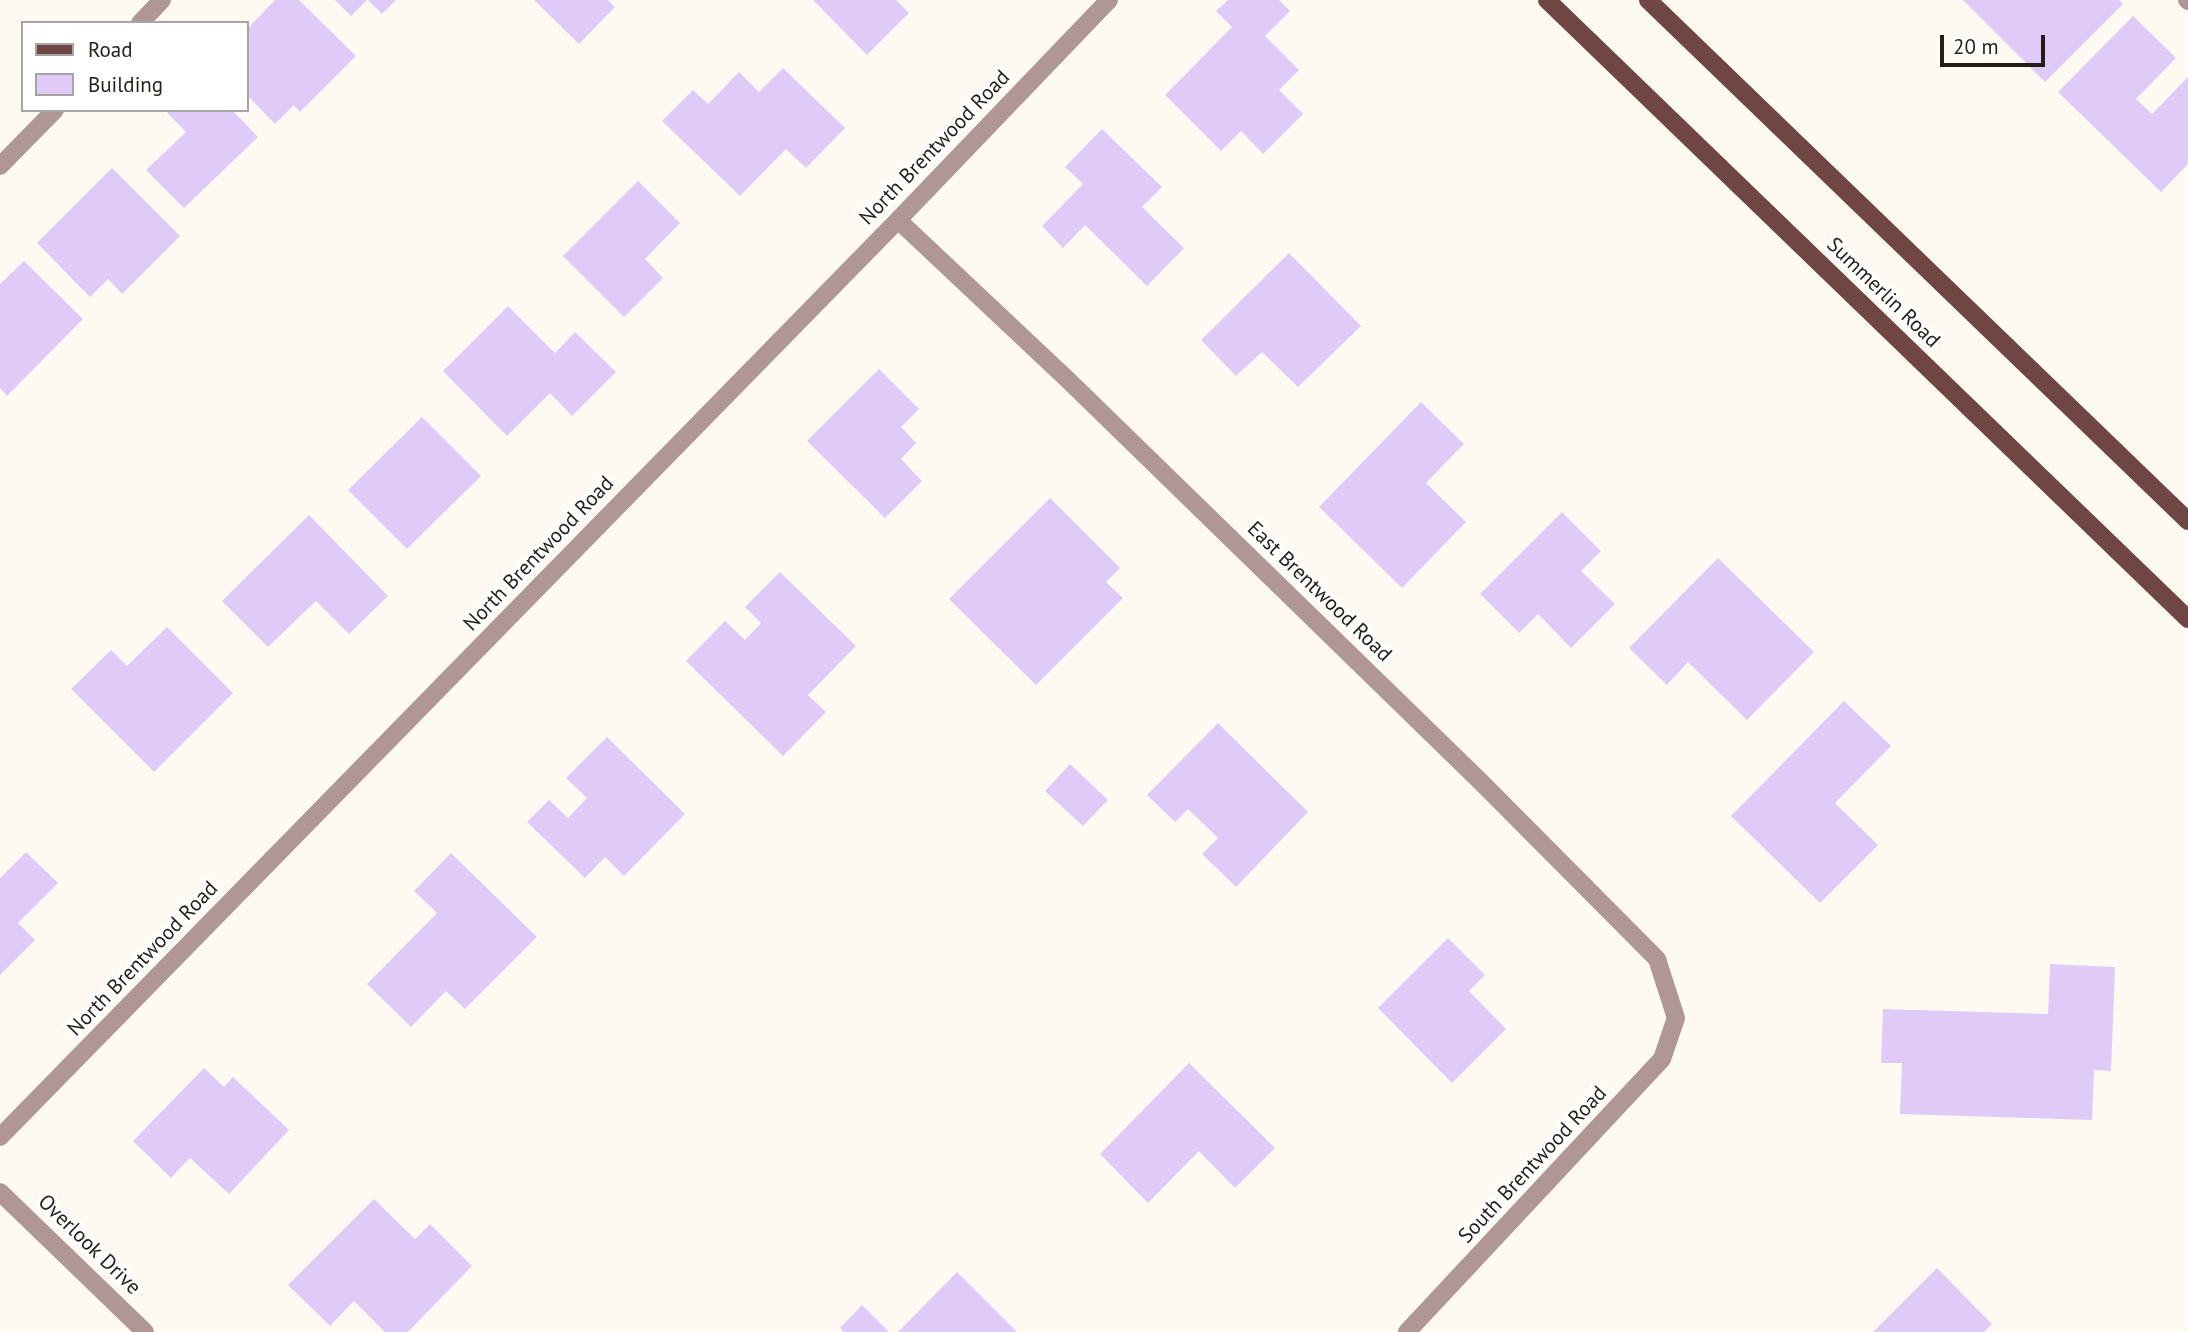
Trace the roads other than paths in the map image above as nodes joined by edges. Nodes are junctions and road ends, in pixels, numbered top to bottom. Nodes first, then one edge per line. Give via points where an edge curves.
1 (162, 0) edge
2 (1109, 0) edge
3 (1547, 0) edge
4 (1648, 0) edge
5 (142, 21) edge
6 (53, 112) edge
7 (0, 166) edge
8 (898, 220) junction
9 (2188, 521) edge
10 (2188, 619) edge
11 (1676, 1018) joint
12 (0, 1137) edge
13 (0, 1192) edge
14 (145, 1332) edge
15 (1407, 1332) edge

1 - 5 street
2 - 8 street, North Brentwood Road
3 - 10 main road, Summerlin Road
4 - 9 main road
6 - 7 street
8 - 11 street, East Brentwood Road via 1472,772 1657,959
8 - 12 street, North Brentwood Road
11 - 15 street, South Brentwood Road via 1662,1059
13 - 14 street, Overlook Drive

